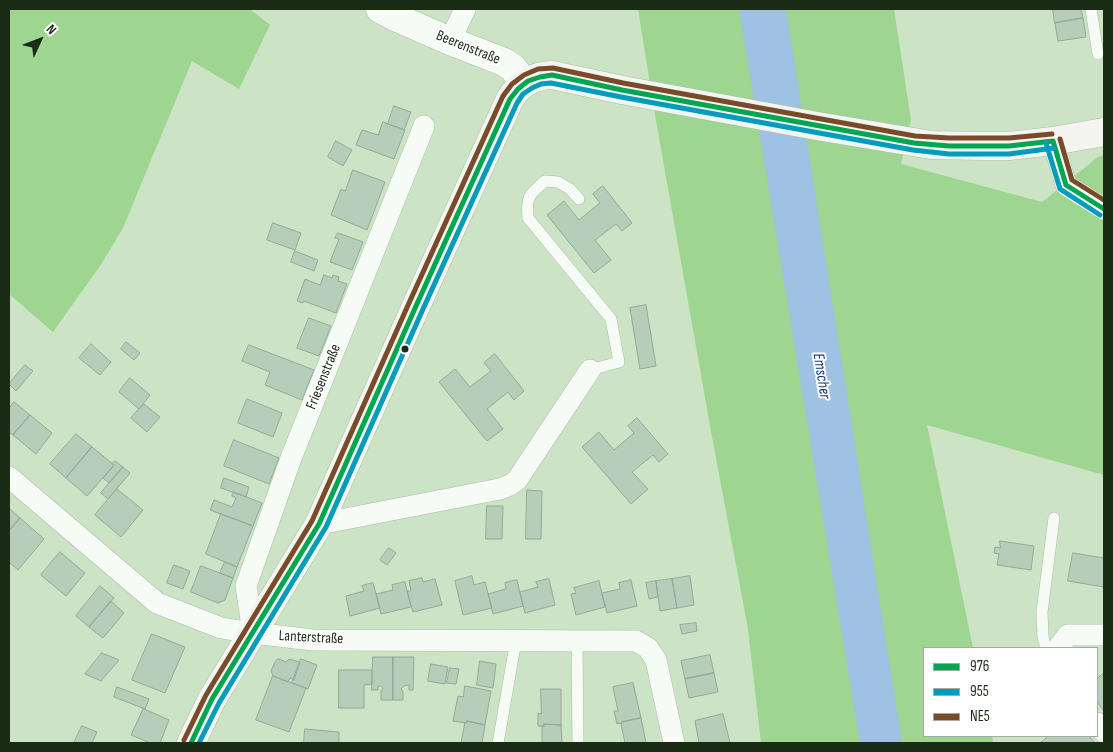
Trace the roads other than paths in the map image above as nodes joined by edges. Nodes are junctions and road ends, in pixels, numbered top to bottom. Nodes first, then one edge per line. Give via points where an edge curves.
1 (380, 9) edge
2 (465, 9) edge
3 (1091, 9) edge
4 (450, 41) junction
5 (1098, 54) dead end
6 (524, 83) junction
7 (424, 126) dead end
8 (1104, 132) edge
9 (1053, 141) junction
10 (579, 199) dead end
11 (1104, 209) edge
12 (590, 370) joint
13 (9, 477) edge
14 (1054, 518) dead end
15 (319, 524) junction
16 (252, 633) junction
17 (1104, 635) edge
18 (516, 640) junction
19 (1063, 641) edge
20 (577, 642) junction
21 (1046, 647) edge
22 (191, 743) edge
23 (498, 743) edge
24 (578, 743) edge
25 (674, 743) edge

1 - 4 street, Beerenstraße
2 - 4 street
3 - 5 lane
4 - 6 street, Beerenstraße via 504,62
6 - 9 main road via 552,75 914,143 1000,146
6 - 15 main road via 510,99
7 - 16 street, Friesenstraße via 291,458 246,586
8 - 9 main road
9 - 11 street via 1066,185
10 - 12 lane via 558,182 545,181 526,202 528,218 611,319 619,362
12 - 15 street via 517,480 510,485
13 - 16 street, Lanterstraße via 157,603 221,628
14 - 21 lane via 1042,612
15 - 16 main road
16 - 18 street, Lanterstraße via 313,640
16 - 22 main road via 212,699
17 - 19 street
18 - 20 street, Lanterstraße
18 - 23 lane
20 - 24 lane
20 - 25 street, Lanterstraße via 636,641 648,648 656,660

